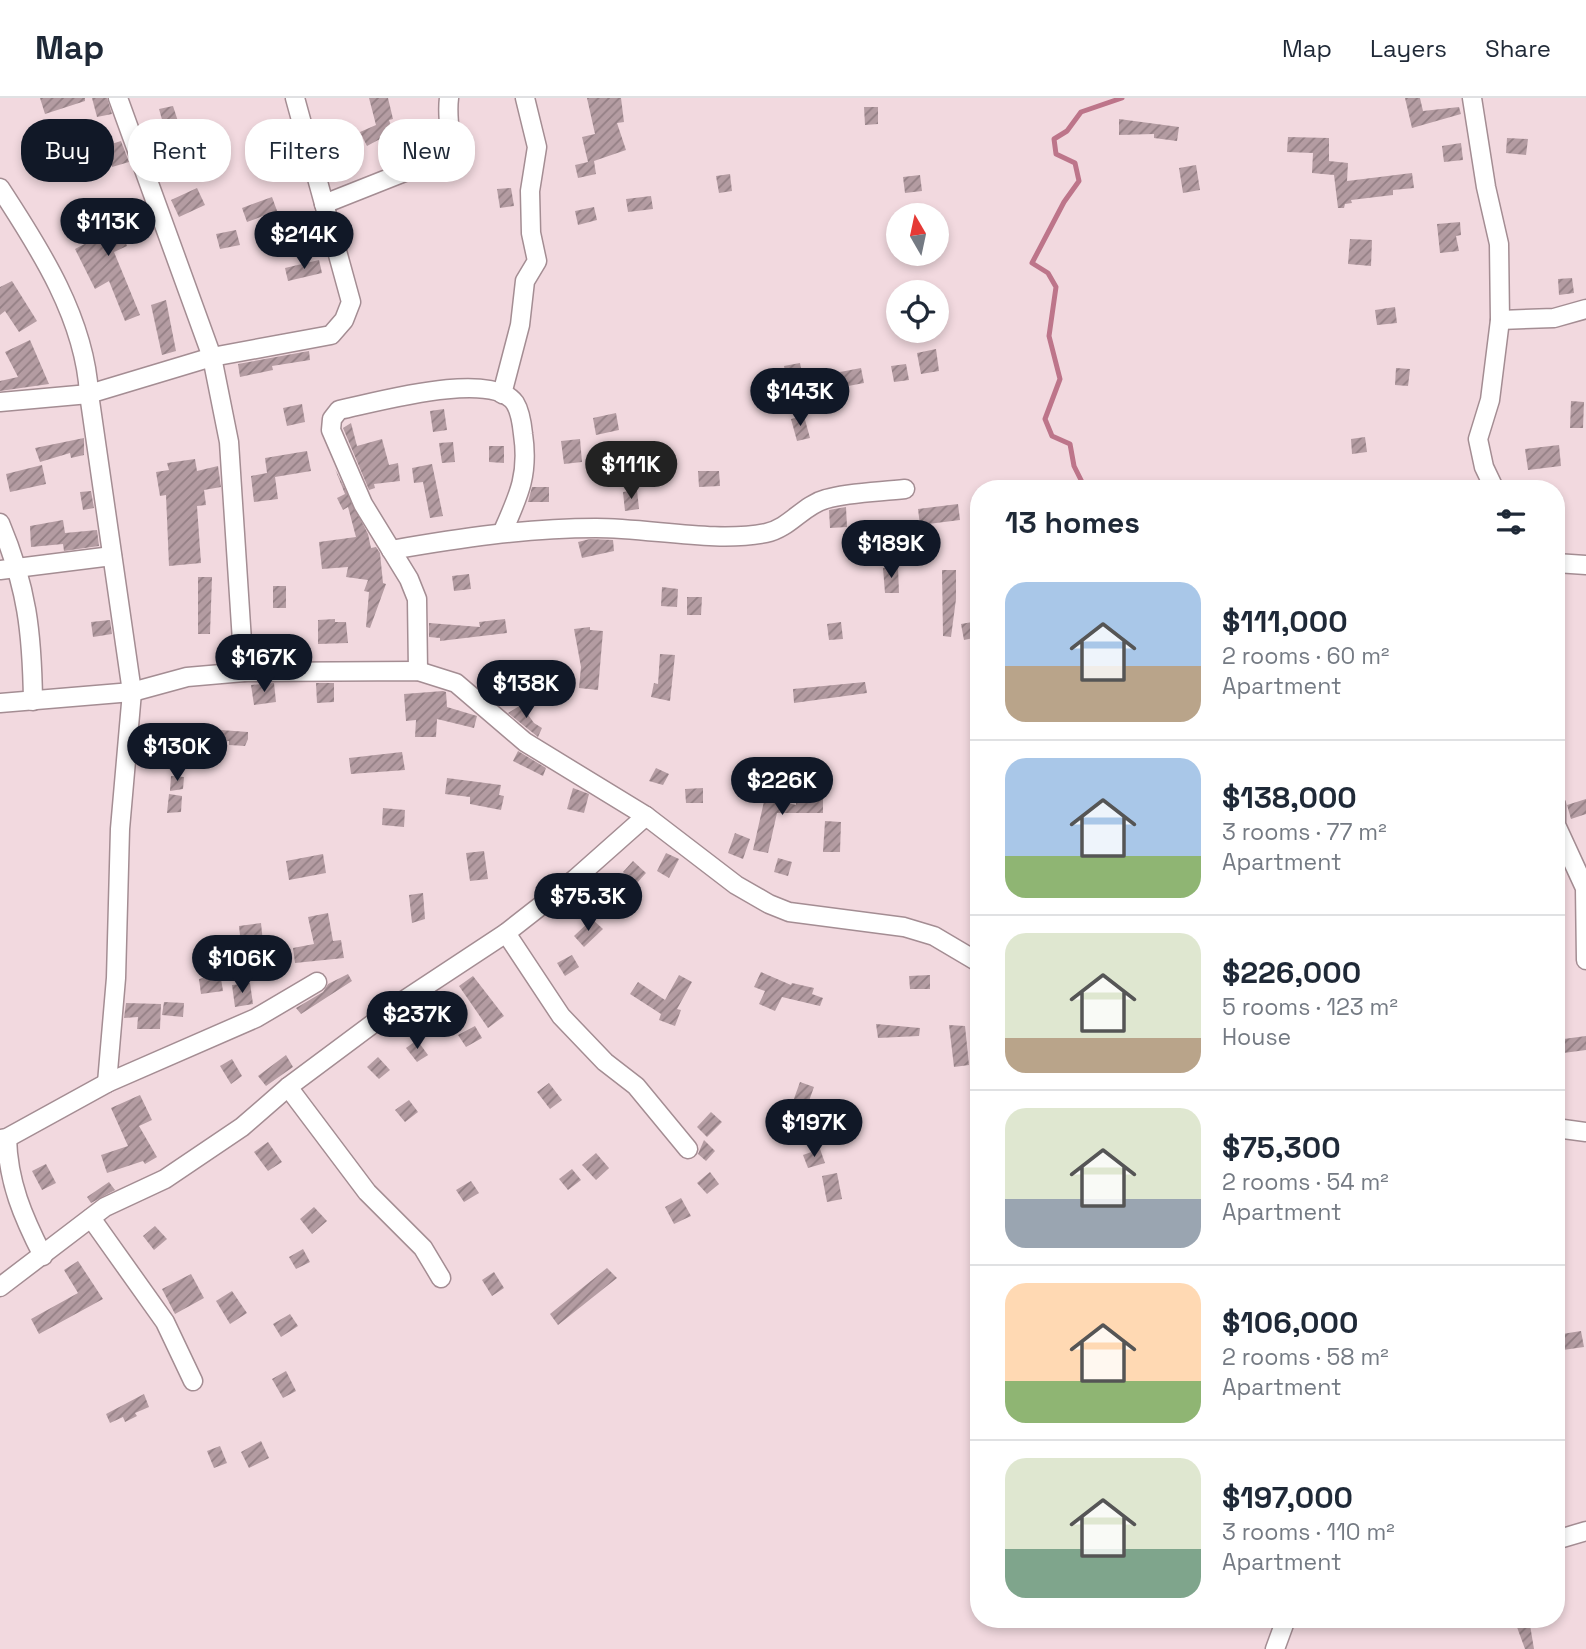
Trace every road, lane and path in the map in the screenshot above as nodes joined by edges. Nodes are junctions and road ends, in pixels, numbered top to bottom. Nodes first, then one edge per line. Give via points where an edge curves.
1 (118, 98) edge
2 (295, 98) edge
3 (449, 98) edge
4 (525, 98) edge
5 (1472, 98) edge
6 (0, 188) edge
7 (324, 204) junction
8 (1586, 309) edge
9 (1500, 320) junction
10 (212, 357) junction
11 (89, 394) junction
12 (502, 394) junction
13 (0, 402) edge
14 (1490, 480) edge
15 (905, 489) dead end
16 (0, 523) edge
17 (503, 531) junction
18 (391, 550) junction
19 (112, 556) junction
20 (1565, 564) edge
21 (1586, 565) edge
22 (19, 567) junction
23 (0, 570) edge
24 (418, 671) junction
25 (244, 672) junction
26 (132, 692) junction
27 (33, 701) junction
28 (0, 703) edge
29 (646, 816) junction
30 (1565, 845) edge
31 (506, 933) junction
32 (970, 956) edge
33 (1586, 960) edge
34 (317, 982) dead end
35 (107, 1083) junction
36 (288, 1087) junction
37 (1565, 1129) edge
38 (1586, 1132) edge
39 (4, 1138) edge
40 (688, 1150) dead end
41 (92, 1218) junction
42 (43, 1256) junction
43 (441, 1278) dead end
44 (0, 1287) edge
45 (193, 1381) dead end
46 (1586, 1531) edge
47 (1565, 1537) edge
48 (1284, 1628) edge
49 (1275, 1649) edge

1 - 10 street
2 - 7 street
3 - 7 street via 451,133 440,154
4 - 12 street via 537,148 530,191 537,261 525,281 520,325
5 - 9 street via 1499,244
6 - 11 street via 47,264 70,315 88,366
7 - 10 street via 351,302 344,320 331,335
8 - 9 street via 1554,317
9 - 14 street via 1490,400 1478,439
10 - 11 street
10 - 25 street via 229,442
11 - 13 street
11 - 19 street
12 - 17 street via 514,402 526,450 524,485
12 - 18 street via 468,386 412,394 339,410 332,419 331,430 363,504
15 - 17 street via 825,499 767,533 708,536 595,528
16 - 22 street
17 - 18 street
18 - 24 street via 416,599
19 - 22 street
19 - 26 street
20 - 21 street
22 - 23 street
22 - 27 street via 32,639
24 - 25 street
24 - 29 street via 456,683 525,742
25 - 26 street via 187,677
26 - 27 street
26 - 35 street
27 - 28 street
29 - 31 street
29 - 32 street via 736,885 769,904 789,912 904,927 934,936
30 - 33 street via 1585,888
31 - 36 street via 406,999
31 - 40 street via 561,1016 636,1086
34 - 35 street via 256,1018
35 - 39 street
36 - 41 street via 242,1127 165,1179
36 - 43 street via 367,1192 423,1248
37 - 38 street
39 - 42 street via 22,1216
41 - 42 street
41 - 45 street via 165,1322
42 - 44 street
46 - 47 street
48 - 49 street

